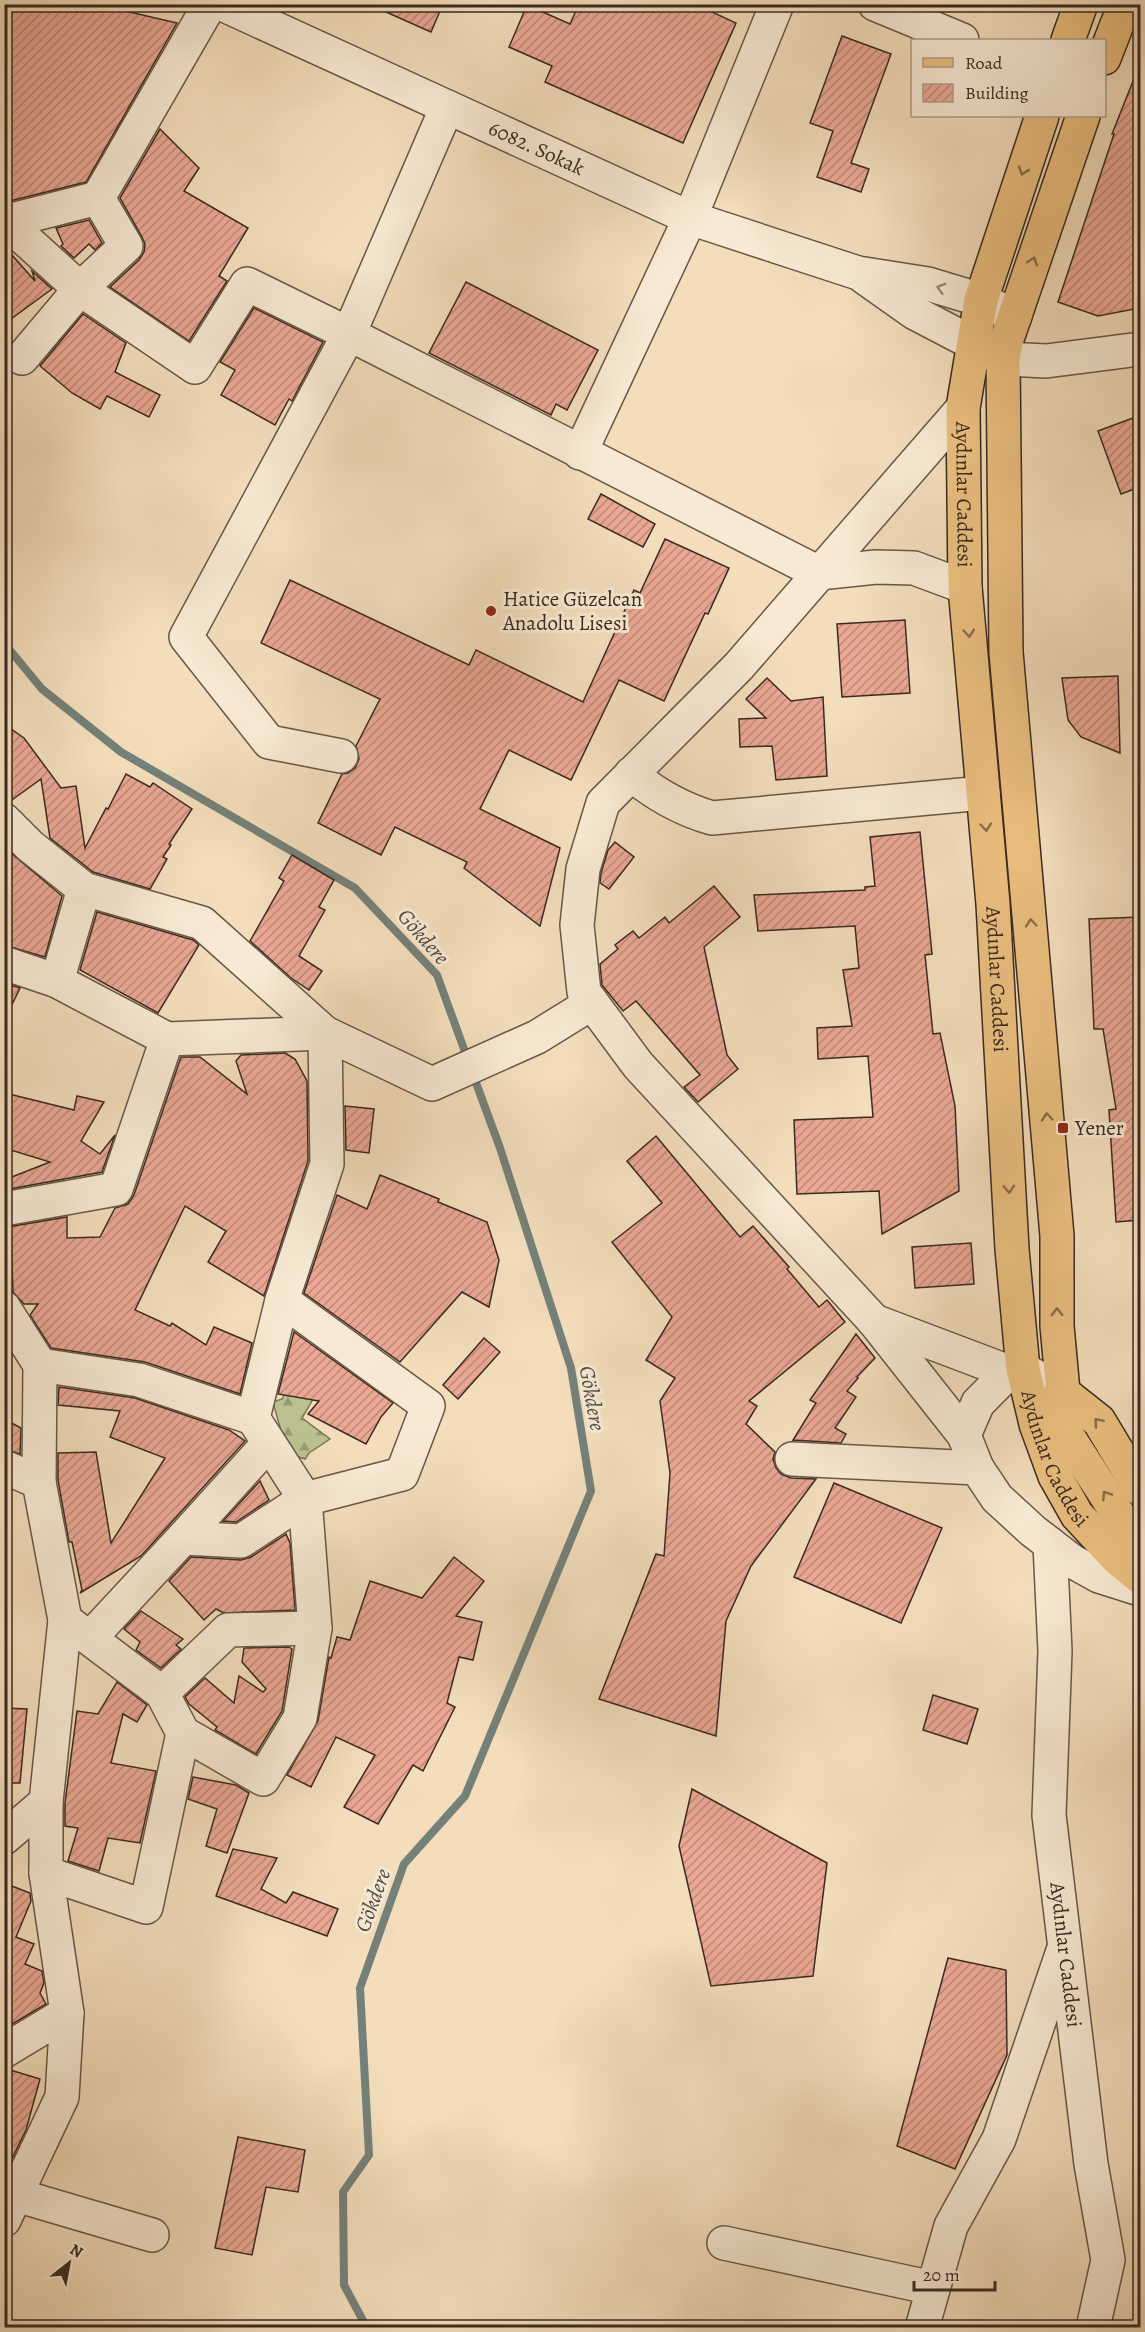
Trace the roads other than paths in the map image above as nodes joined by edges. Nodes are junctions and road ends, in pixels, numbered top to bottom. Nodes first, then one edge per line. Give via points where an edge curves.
1 (210, 4) edge
2 (777, 4) edge
3 (875, 4) edge
4 (1082, 4) edge
5 (1125, 4) edge
6 (240, 8) edge
7 (960, 39) edge
8 (1068, 39) edge
9 (1106, 53) edge
10 (447, 107) junction
11 (1042, 117) edge
12 (1083, 117) edge
13 (98, 198) junction
14 (690, 218) junction
15 (5, 221) edge
16 (858, 273) junction
17 (80, 289) junction
18 (981, 300) junction
19 (1015, 316) junction
20 (349, 334) junction
21 (974, 344) junction
22 (1140, 349) edge
23 (22, 358) dead end
24 (1003, 358) junction
25 (963, 408) junction
26 (580, 453) junction
27 (819, 573) junction
28 (965, 587) junction
29 (341, 756) dead end
30 (631, 774) junction
31 (983, 793) junction
32 (4, 820) edge
33 (84, 889) junction
34 (4, 963) edge
35 (57, 981) junction
36 (592, 1003) junction
37 (325, 1033) junction
38 (167, 1039) junction
39 (4, 1209) edge
40 (282, 1300) junction
41 (4, 1308) edge
42 (874, 1321) junction
43 (40, 1365) junction
44 (1016, 1370) junction
45 (1061, 1391) junction
46 (260, 1431) junction
47 (964, 1435) junction
48 (792, 1459) dead end
49 (4, 1467) edge
50 (976, 1468) junction
51 (39, 1482) junction
52 (1140, 1489) edge
53 (305, 1499) junction
54 (183, 1538) junction
55 (1140, 1541) edge
56 (1050, 1544) junction
57 (1140, 1577) edge
58 (1140, 1590) edge
59 (315, 1628) junction
60 (78, 1629) junction
61 (162, 1693) junction
62 (183, 1733) junction
63 (46, 1802) junction
64 (4, 1838) edge
65 (46, 1873) junction
66 (1065, 1944) junction
67 (68, 2013) junction
68 (4, 2051) edge
69 (10, 2208) edge
70 (152, 2235) dead end
71 (724, 2243) dead end
72 (933, 2288) junction
73 (922, 2328) edge
74 (1093, 2328) edge

1 - 13 street
2 - 14 street
3 - 7 street
4 - 8 main road
5 - 9 main road
6 - 10 street, 6082. Sokak
10 - 14 street, 6082. Sokak
10 - 20 street
11 -> 18 main road, Aydınlar Caddesi
19 -> 12 main road, Aydınlar Caddesi
13 - 15 street
13 - 17 street via 126,246
14 - 16 street, 6082. Sokak
14 - 26 street
15 - 17 street
18 -> 16 street via 928,284
16 - 21 street via 915,313
17 - 20 street via 195,367 247,284
17 - 23 street
18 - 19 street
18 - 21 main road, Aydınlar Caddesi
19 - 24 main road, Aydınlar Caddesi
20 - 26 street
20 - 29 street via 186,637 268,742
21 - 24 street
21 - 25 main road, Aydınlar Caddesi
22 - 24 street via 1046,362
45 -> 24 main road, Aydınlar Caddesi via 1057,1236 1006,652
25 - 27 street
25 - 28 main road, Aydınlar Caddesi
26 - 27 street
27 - 28 street via 914,568
27 - 30 street via 739,666
28 -> 31 main road, Aydınlar Caddesi
30 - 31 street via 670,802 712,818
30 - 36 street via 603,803 583,869 577,925 584,992
31 -> 44 main road, Aydınlar Caddesi via 993,904
32 - 33 street
33 - 35 street
33 - 37 street via 202,923
34 - 35 street
35 - 38 street
36 - 37 street via 537,1037 432,1084
36 - 42 street via 638,1065
37 - 38 street
37 - 40 street via 327,1164
38 - 39 street via 116,1189
40 - 46 street
40 - 53 street via 428,1406 402,1474
41 - 43 street
42 - 44 street
42 - 47 street
43 - 46 street via 139,1380
43 - 51 street
44 - 45 street
44 - 47 street via 978,1403
44 - 57 main road, Aydınlar Caddesi via 1060,1486 1077,1515
52 -> 45 main road via 1099,1420
55 -> 45 main road, Aydınlar Caddesi via 1130,1533 1067,1435
46 - 53 street
46 - 54 street
47 - 50 street
48 - 50 street
49 - 51 street
50 - 56 street via 998,1498
51 - 60 street
53 - 54 street via 241,1541
53 - 59 street
54 - 60 street
56 - 58 street via 1099,1576
56 - 66 street, Aydınlar Caddesi via 1055,1651 1049,1815
59 - 61 street via 228,1630
59 - 62 street via 300,1718 263,1779
60 - 61 street
60 - 63 street
61 - 62 street
62 - 65 street via 146,1907
63 - 64 street
63 - 65 street
65 - 67 street
66 - 72 street via 999,2139 951,2226
66 - 74 street, Aydınlar Caddesi via 1091,2164 1108,2260
67 - 68 street
67 - 69 street via 62,2097
69 - 70 street
71 - 72 street
72 - 73 street

